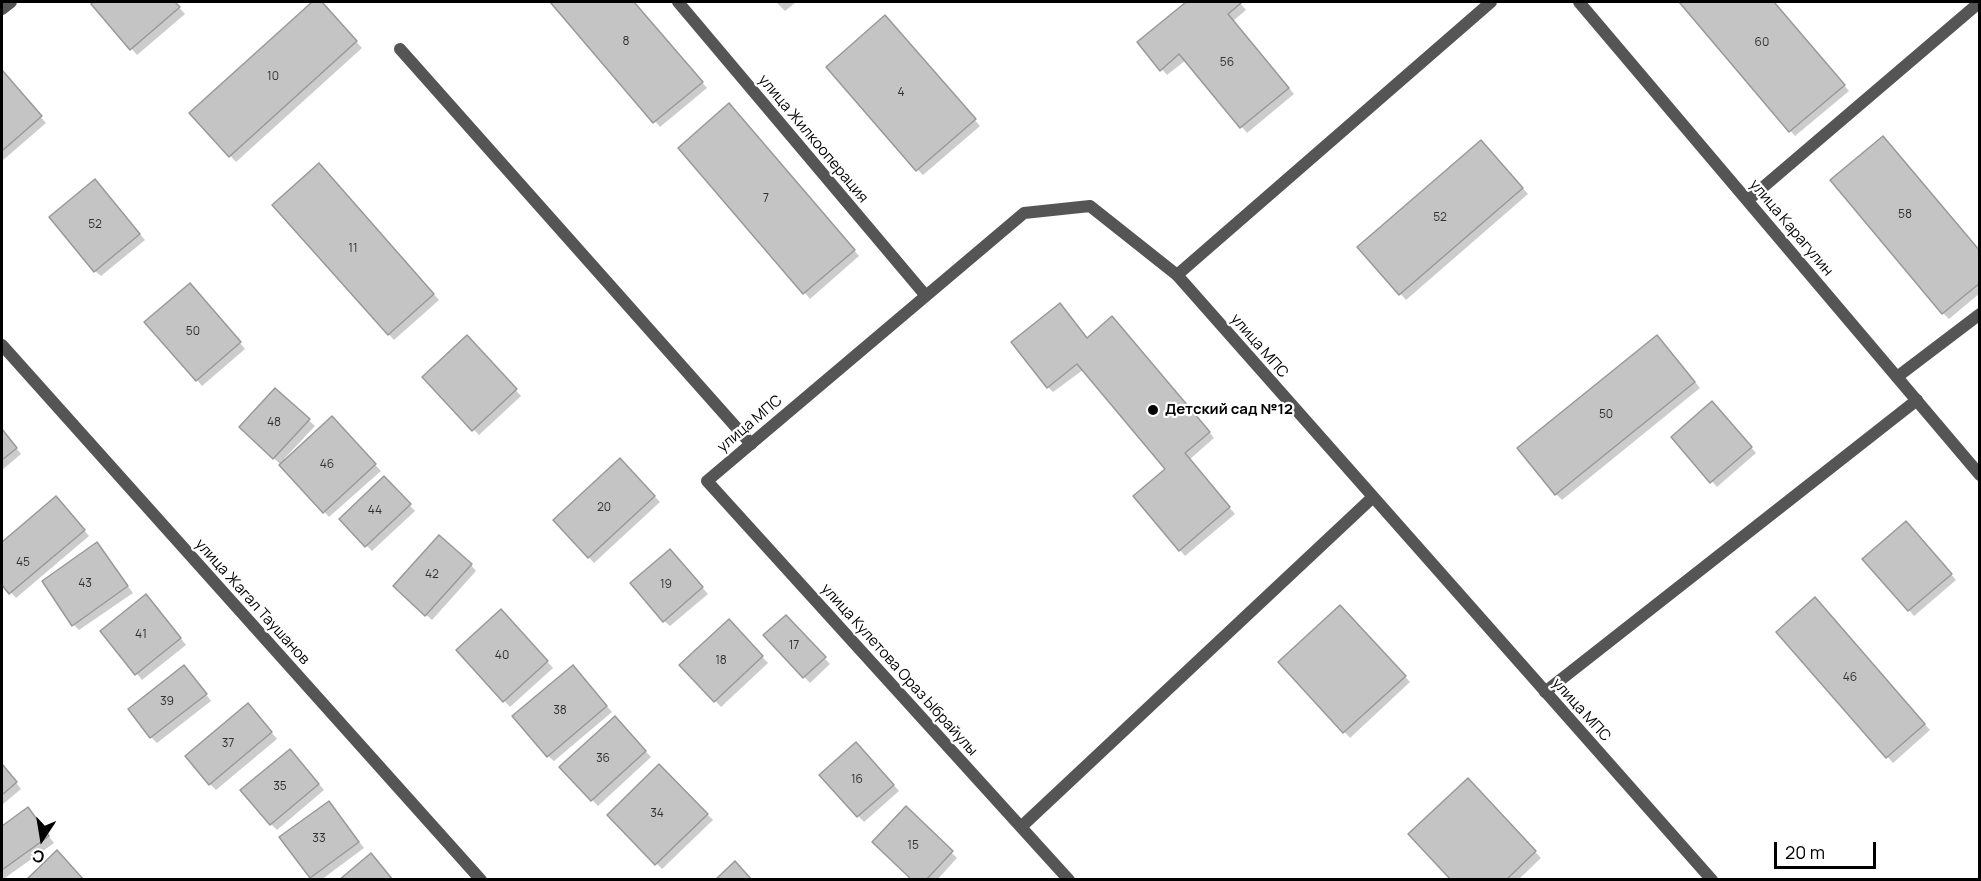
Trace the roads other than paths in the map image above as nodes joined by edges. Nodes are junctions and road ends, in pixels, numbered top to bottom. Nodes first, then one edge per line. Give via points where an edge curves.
1 (11, 2) edge
2 (678, 2) edge
3 (1491, 2) edge
4 (1980, 2) edge
5 (1585, 4) edge
6 (2, 9) edge
7 (400, 49) dead end
8 (1748, 200) junction
9 (1177, 275) junction
10 (926, 296) junction
11 (1980, 314) edge
12 (2, 345) edge
13 (1897, 377) junction
14 (1917, 400) junction
15 (751, 444) junction
16 (1980, 475) edge
17 (707, 480) joint
18 (1373, 497) junction
19 (1545, 692) junction
20 (1021, 827) junction
21 (481, 879) edge
22 (1069, 879) edge
23 (1712, 879) edge

1 - 6 street
2 - 10 street, улица Жилкооперация
3 - 9 street
4 - 8 street
5 - 8 street, улица Карагулин
7 - 15 street
8 - 13 street, улица Карагулин
9 - 10 street, улица МПС via 1090,206 1024,213
9 - 18 street, улица МПС
10 - 15 street, улица МПС
11 - 13 street
12 - 21 street, улица Жагал Таушанов
13 - 14 street, улица Карагулин
14 - 16 street, улица Карагулин
14 - 19 street
15 - 17 street, улица МПС
17 - 20 street, улица Кулетова Ораз Ыбрайулы
18 - 19 street, улица МПС
18 - 20 street
19 - 23 street, улица МПС
20 - 22 street, улица Кулетова Ораз Ыбрайулы

